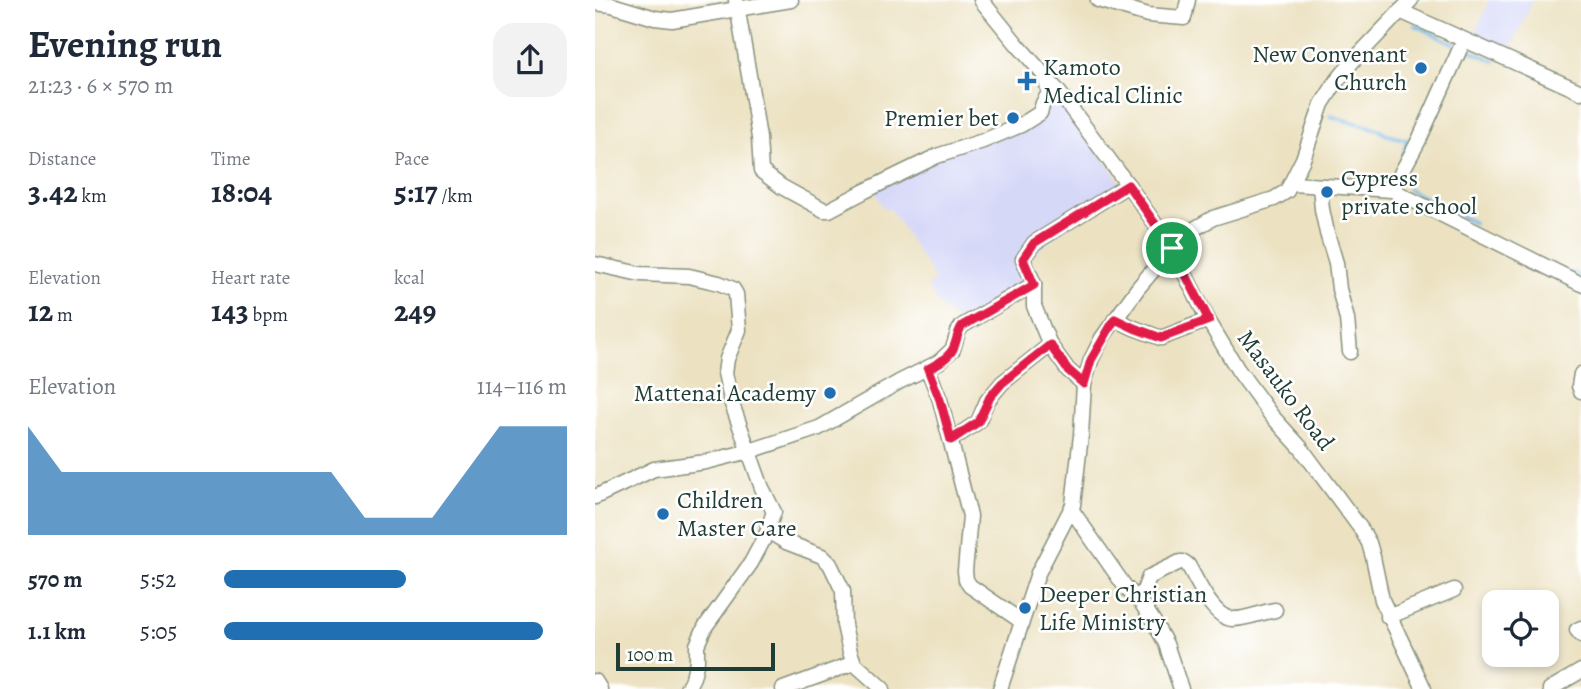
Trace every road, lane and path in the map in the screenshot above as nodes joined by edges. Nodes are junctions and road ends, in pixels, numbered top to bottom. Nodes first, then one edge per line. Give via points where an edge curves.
1 (791, 0) edge
2 (1098, 0) edge
3 (1188, 0) edge
4 (1411, 0) edge
5 (985, 1) edge
6 (595, 3) edge
7 (736, 5) edge
8 (1399, 11) junction
9 (1464, 40) junction
10 (1044, 75) junction
11 (1581, 92) edge
12 (1292, 184) junction
13 (1128, 185) junction
14 (1320, 186) junction
15 (1392, 190) junction
16 (1172, 248) junction
17 (595, 264) edge
18 (1034, 285) junction
19 (1581, 285) edge
20 (1115, 319) junction
21 (1209, 320) junction
22 (1050, 345) junction
23 (1350, 352) dead end
24 (928, 369) junction
25 (1581, 374) edge
26 (1084, 384) junction
27 (1581, 391) edge
28 (951, 440) junction
29 (750, 452) junction
30 (595, 497) edge
31 (1071, 509) junction
32 (768, 531) junction
33 (1454, 590) dead end
34 (1140, 601) junction
35 (1275, 610) dead end
36 (1388, 617) junction
37 (1021, 621) junction
38 (1581, 628) edge
39 (1581, 635) edge
40 (854, 663) junction
41 (1581, 671) edge
42 (595, 681) edge
43 (600, 689) edge
44 (687, 689) edge
45 (783, 689) edge
46 (883, 689) edge
47 (999, 689) edge
48 (1181, 689) edge
49 (1424, 689) edge
50 (1550, 689) edge

1 - 7 street
2 - 3 street via 1148,15 1184,18
4 - 8 street
5 - 10 street, Masauko Road
6 - 7 street via 672,20
7 - 10 street via 761,171 824,210 937,156 1021,125 1040,113 1049,93
8 - 9 street
8 - 12 street via 1344,71 1322,104
9 - 11 street
9 - 15 street
10 - 13 street, Masauko Road
12 - 14 street
12 - 16 street via 1274,199 1203,223
13 - 16 street, Masauko Road
13 - 18 street via 1030,247 1023,259
14 - 15 street
14 - 23 street
15 - 19 street
16 - 20 street
16 - 21 street, Masauko Road
17 - 29 street via 640,274 688,276 733,289 738,298 739,330 725,373
18 - 22 street via 1034,306
18 - 24 street via 962,326 953,349
20 - 21 street via 1161,338
20 - 26 street via 1091,360
21 - 36 street, Masauko Road via 1259,400 1361,529 1369,543
22 - 26 street
22 - 28 street via 1002,383 978,422
24 - 28 street
24 - 29 street via 819,428
25 - 27 street
26 - 31 street
28 - 37 street via 970,516 966,580
29 - 30 street via 654,469
29 - 32 street via 774,512
31 - 34 street
31 - 37 street via 1045,557
32 - 40 street via 830,564 844,594
32 - 44 street via 705,627
33 - 36 street
34 - 35 street via 1149,576 1184,562 1213,606 1226,617
34 - 48 street via 1166,644
36 - 49 street, Masauko Road
37 - 47 street
38 - 39 street via 1577,630
40 - 45 street
40 - 46 street
41 - 50 street
42 - 43 street

